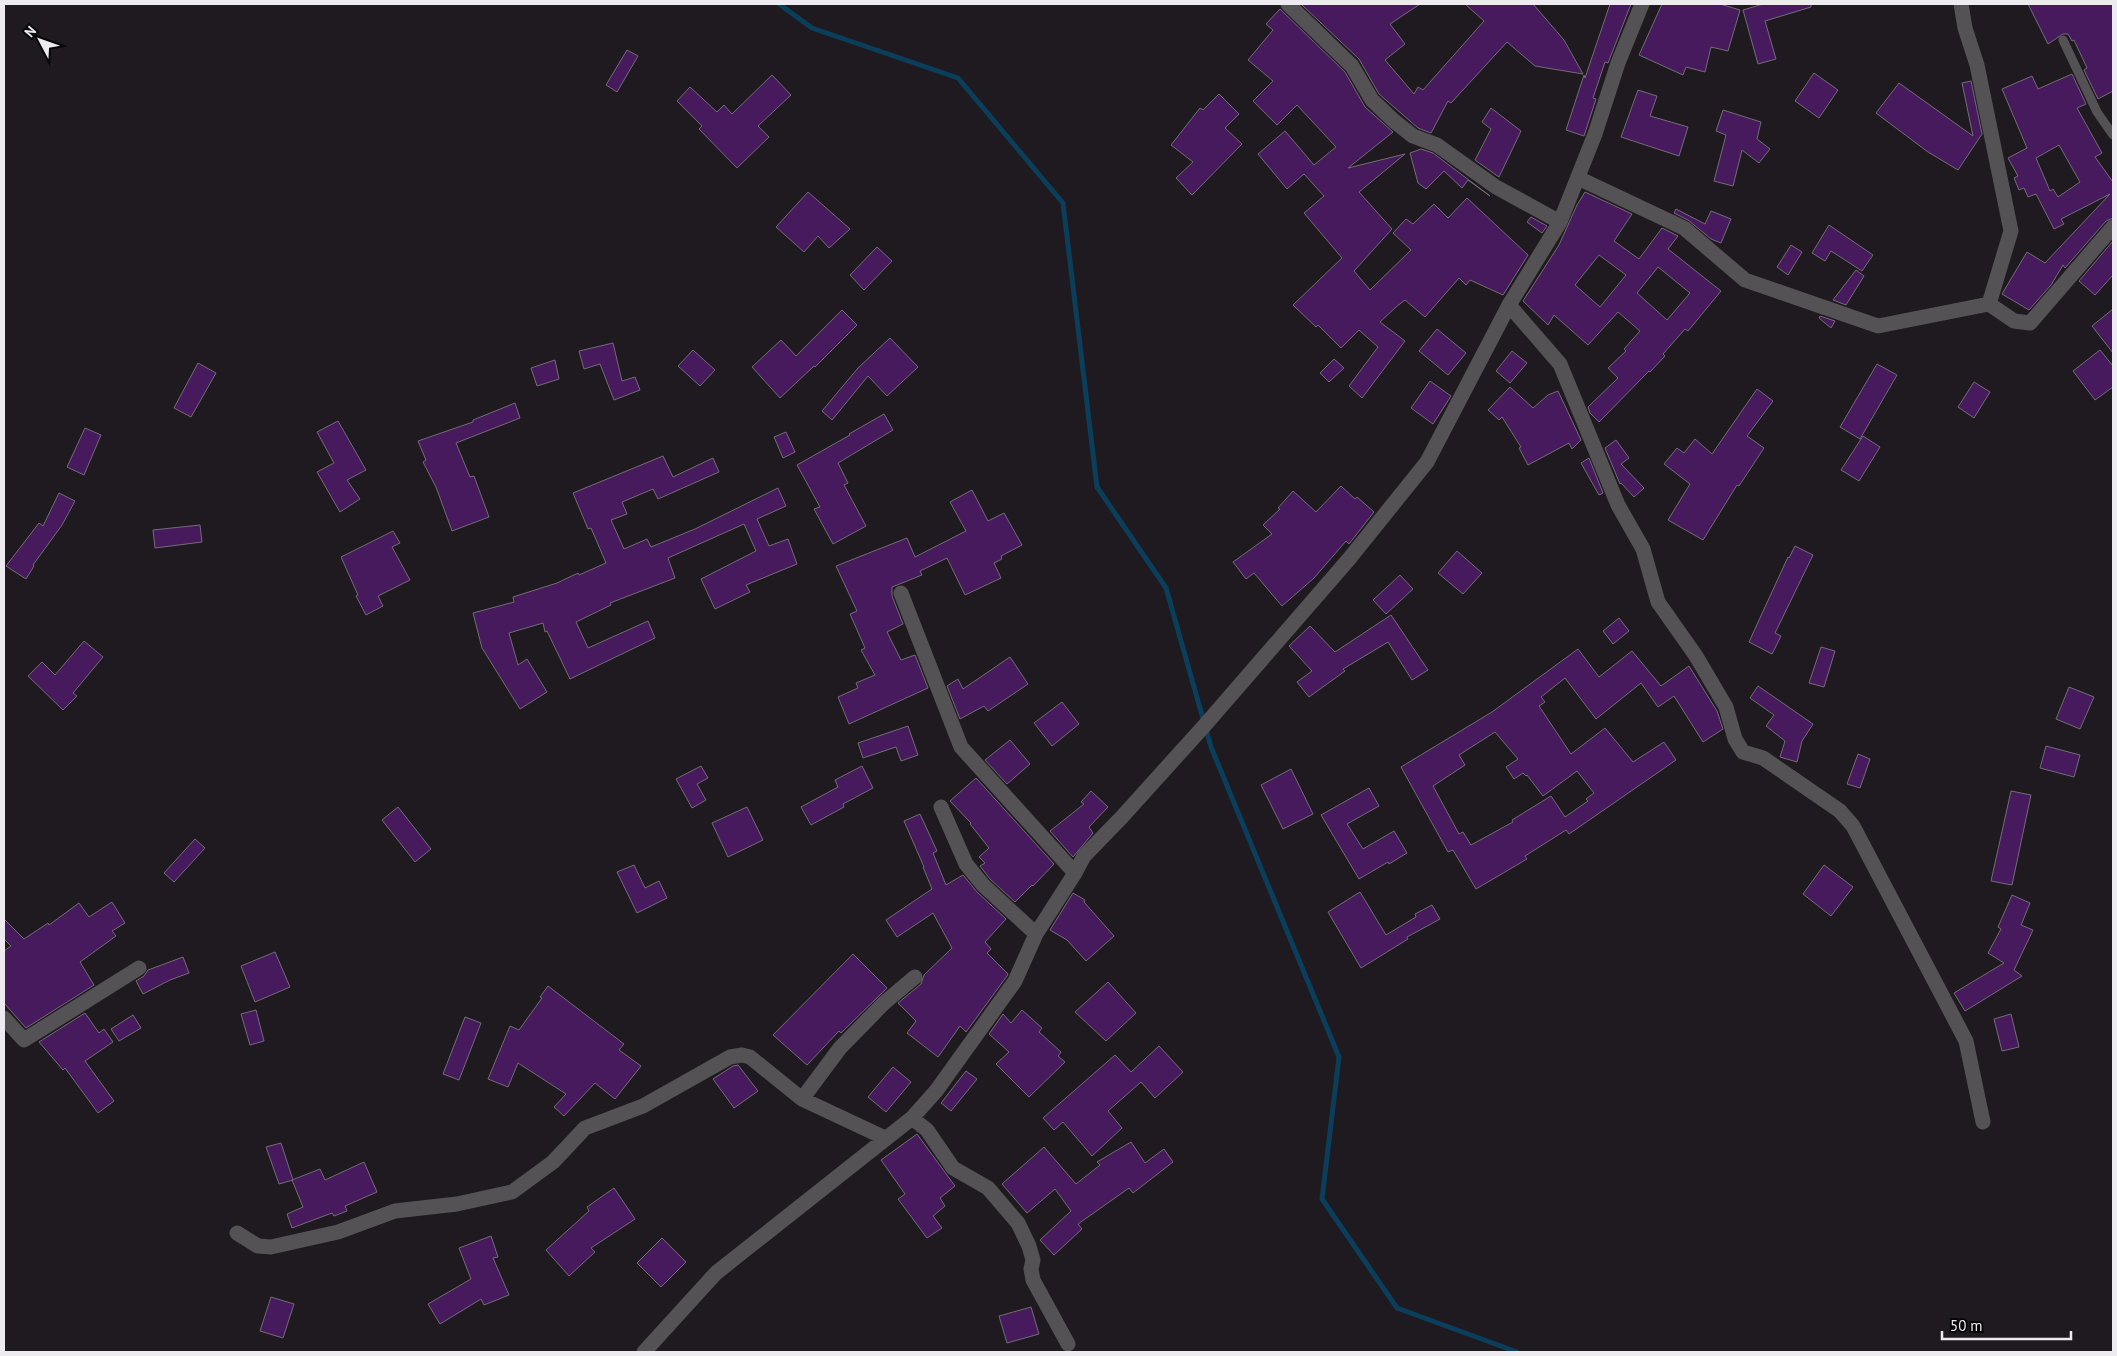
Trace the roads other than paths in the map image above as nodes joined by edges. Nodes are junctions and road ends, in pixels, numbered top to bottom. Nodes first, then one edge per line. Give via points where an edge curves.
1 (1288, 4) edge
2 (1642, 4) edge
3 (1961, 4) edge
4 (2063, 40) dead end
5 (2113, 135) edge
6 (1578, 178) junction
7 (1560, 222) junction
8 (2113, 227) edge
9 (1989, 304) junction
10 (1509, 305) junction
11 (901, 594) dead end
12 (941, 808) dead end
13 (1075, 873) junction
14 (1036, 934) junction
15 (139, 968) dead end
16 (914, 977) dead end
17 (4, 1018) edge
18 (802, 1099) junction
19 (912, 1118) junction
20 (1983, 1122) dead end
21 (885, 1138) junction
22 (237, 1234) dead end
23 (1068, 1344) dead end
24 (644, 1352) edge

1 - 7 street via 1352,66 1372,100 1394,121 1413,136 1437,145 1496,187
2 - 6 street
3 - 9 street via 1965,28 1978,65 2012,230
4 - 5 lane via 2097,112
6 - 7 street
6 - 9 street via 1684,228 1745,280 1878,326
7 - 10 street
8 - 9 street via 2030,322 2014,321
10 - 13 street via 1427,462 1349,559 1205,725 1084,856
10 - 20 street via 1560,364 1618,505 1643,549 1658,602 1696,656 1726,707 1735,739 1743,752 1763,758 1840,811 1853,826 1966,1041
11 - 13 street via 961,748
12 - 14 street via 966,864 983,885
13 - 14 street
14 - 19 street via 1015,981 947,1076
15 - 17 street via 24,1040
16 - 18 street via 840,1048
18 - 21 street
18 - 22 street via 750,1057 730,1057 643,1106 585,1128 553,1162 512,1192 457,1204 394,1211 338,1232 271,1247 258,1246
19 - 21 street
19 - 23 street via 927,1130 954,1168 988,1188 1018,1223 1033,1260 1034,1280
21 - 24 street via 716,1273

